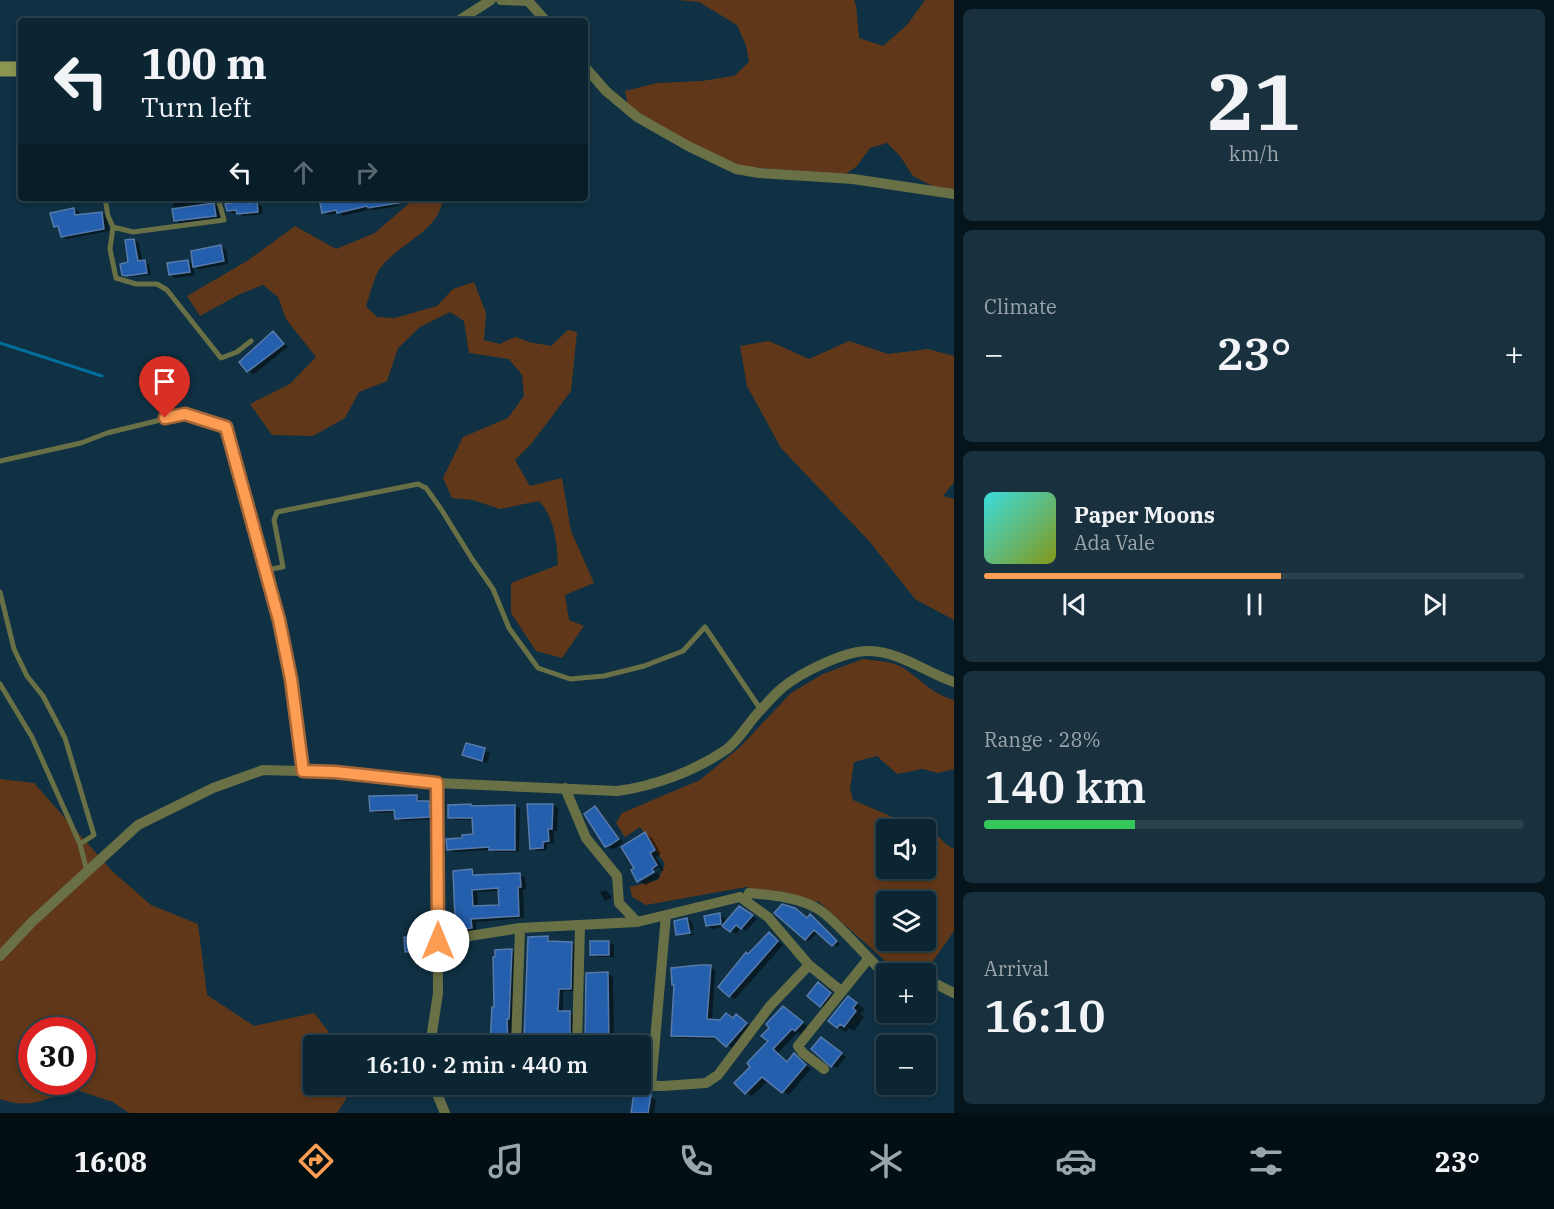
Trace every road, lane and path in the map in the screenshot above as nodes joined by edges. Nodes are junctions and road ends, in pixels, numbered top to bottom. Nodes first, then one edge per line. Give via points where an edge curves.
1 (491, 0) edge
2 (501, 0) edge
3 (463, 18) edge
4 (543, 18) edge
5 (0, 69) edge
6 (18, 69) edge
7 (588, 70) edge
8 (954, 194) edge
9 (106, 201) edge
10 (219, 201) edge
11 (113, 227) junction
12 (250, 340) dead end
13 (0, 461) edge
14 (264, 570) junction
15 (0, 592) edge
16 (954, 682) edge
17 (0, 684) edge
18 (761, 710) junction
19 (303, 771) junction
20 (437, 783) junction
21 (565, 788) junction
22 (80, 844) junction
23 (87, 871) junction
24 (746, 900) junction
25 (666, 915) junction
26 (637, 922) junction
27 (580, 925) junction
28 (520, 928) junction
29 (438, 941) junction
30 (0, 956) edge
31 (869, 958) junction
32 (809, 965) junction
33 (876, 965) edge
34 (936, 984) edge
35 (841, 991) junction
36 (954, 993) edge
37 (432, 1035) edge
38 (516, 1035) edge
39 (577, 1035) edge
40 (824, 1069) dead end
41 (651, 1086) joint
42 (438, 1095) edge
43 (445, 1113) edge

1 - 3 street
2 - 4 street via 528,1
5 - 6 street
7 - 8 street via 637,117 736,169 853,178
9 - 11 lane
10 - 11 lane via 224,220 133,232
11 - 12 lane via 110,249 116,278 136,284 157,284 168,290 221,358 237,352
13 - 14 lane via 185,414 226,427
14 - 18 lane via 283,567 274,520 277,512 418,484 426,488 441,508 493,589 509,628 538,668 570,680 604,676 683,651 705,627
14 - 19 lane via 291,679
15 - 22 lane via 14,650 65,738 94,835
16 - 18 street via 890,654 849,653 783,687
17 - 22 lane via 32,736
18 - 21 street via 729,747 647,787 617,791
19 - 20 street
19 - 23 street via 263,770 183,801 138,825
20 - 21 street
20 - 29 street
21 - 26 street via 586,838 617,876 619,903
22 - 23 lane
23 - 30 street
24 - 25 street via 740,897
24 - 31 street via 749,893 771,895 819,909
24 - 32 street via 768,916
25 - 26 street
25 - 41 street
26 - 27 street
27 - 28 street
27 - 39 street
28 - 29 street
28 - 38 street
29 - 37 street via 438,993
31 - 33 street
31 - 35 street
32 - 35 street
32 - 41 street via 771,1006 718,1075 706,1083
34 - 36 street
35 - 40 street via 798,1046
42 - 43 street

